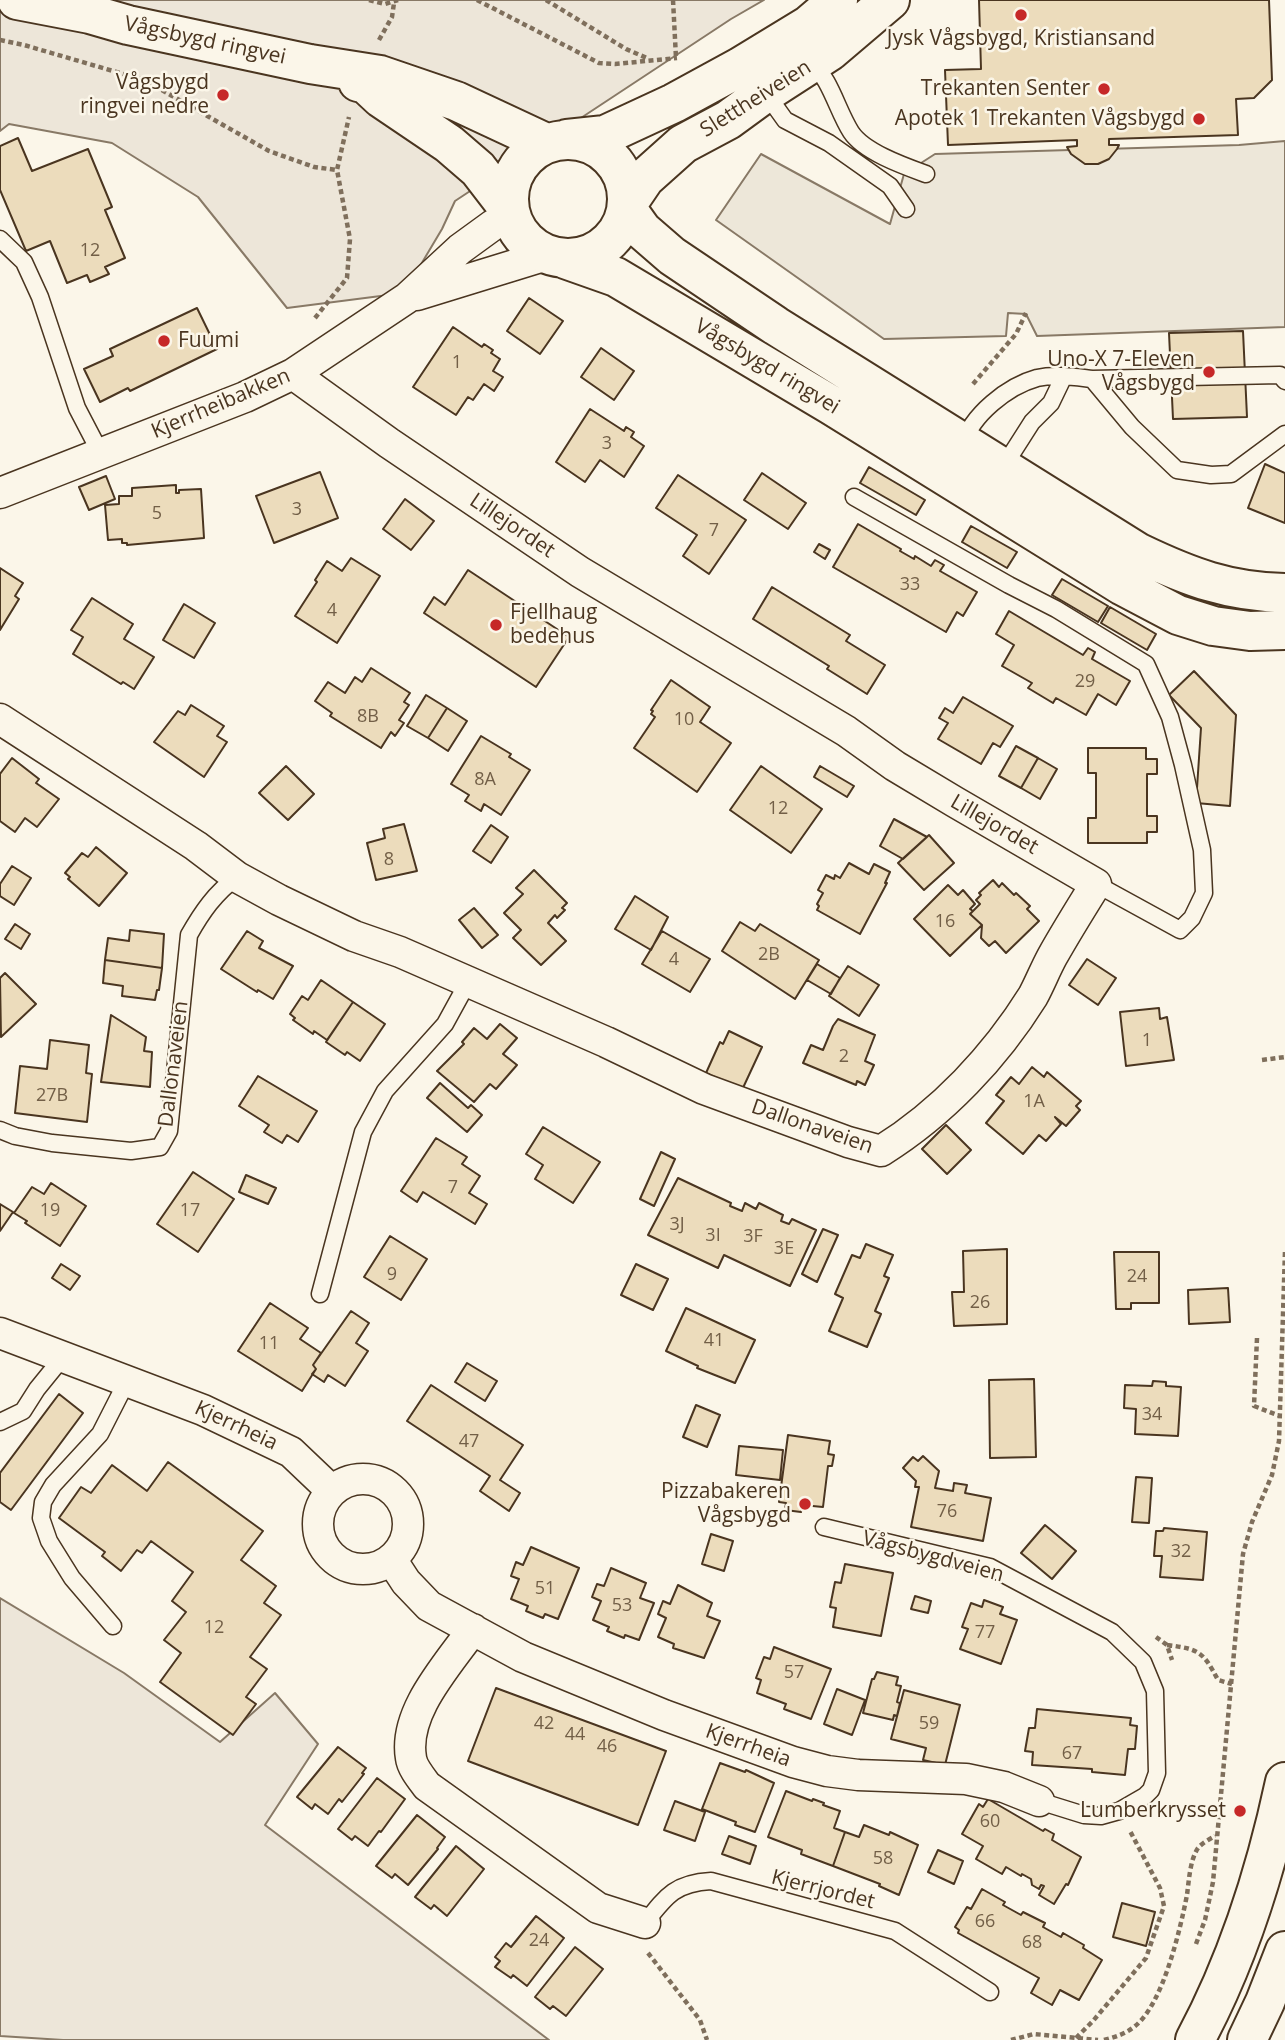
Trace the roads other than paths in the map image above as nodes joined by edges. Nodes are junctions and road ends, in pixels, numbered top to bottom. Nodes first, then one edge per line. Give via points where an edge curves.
1 (17, 0) edge
2 (838, 0) edge
3 (890, 0) edge
4 (774, 44) junction
5 (813, 63) junction
6 (310, 64) junction
7 (765, 93) junction
8 (557, 141) junction
9 (926, 174) dead end
10 (628, 206) junction
11 (906, 209) dead end
12 (509, 212) junction
13 (0, 239) edge
14 (556, 257) junction
15 (407, 298) junction
16 (293, 374) junction
17 (1064, 376) junction
18 (1092, 379) junction
19 (1285, 381) edge
20 (1285, 434) edge
21 (963, 443) junction
22 (101, 454) junction
23 (1003, 469) junction
24 (964, 486) junction
25 (0, 493) edge
26 (854, 497) dead end
27 (1285, 593) edge
28 (1285, 630) edge
29 (0, 719) edge
30 (237, 877) junction
31 (1096, 884) junction
32 (464, 981) junction
33 (0, 1130) edge
34 (320, 1294) dead end
35 (0, 1333) edge
36 (63, 1357) junction
37 (127, 1381) junction
38 (0, 1422) edge
39 (332, 1491) junction
40 (824, 1527) dead end
41 (391, 1559) junction
42 (113, 1626) dead end
43 (473, 1629) junction
44 (1285, 1782) edge
45 (1039, 1801) joint
46 (645, 1923) joint
47 (1285, 1951) edge
48 (989, 1992) dead end
49 (1195, 2040) edge
50 (1247, 2040) edge

1 - 6 street, Vågsbygd ringvei
2 - 4 street, Slettheiveien via 809,25
3 - 5 street, Slettheiveien
4 - 5 lane
4 - 7 lane
4 - 8 street, Slettheiveien via 718,79 605,135
5 - 7 street, Slettheiveien
5 - 9 lane via 853,135 889,161
6 - 8 street, Vågsbygd ringvei via 380,75
6 - 12 street, Vågsbygd ringvei via 366,84 449,144 478,169
7 - 10 street, Slettheiveien via 683,144 645,178
7 - 11 lane via 785,120 829,143 890,186
8 - 10 street via 592,144 612,158 625,178
8 - 12 street via 529,154 516,169 509,188
10 - 14 street via 620,230 606,246 586,256
10 - 21 street, Vågsbygd ringvei via 642,230 672,256
12 - 14 street via 518,233 531,246
12 - 15 street, Kjerrheibakken
13 - 22 lane via 24,262 35,285 77,408
14 - 15 street, Kjerrheibakken via 520,262
14 - 24 street, Vågsbygd ringvei via 616,277
15 - 16 street, Kjerrheibakken
16 - 22 street, Kjerrheibakken
16 - 31 street, Lillejordet via 580,572
17 - 18 lane
17 - 21 lane via 1017,386 978,419
17 - 23 lane via 1051,403 1032,422
18 - 19 lane via 1280,375
18 - 20 lane via 1132,427 1177,470 1231,474
21 - 23 street, Vågsbygd ringvei
21 - 24 lane
22 - 25 street, Kjerrheibakken
23 - 24 lane
23 - 27 street, Vågsbygd ringvei via 1139,553 1180,573 1218,586
24 - 28 street, Vågsbygd ringvei via 1123,586 1178,615 1213,626
26 - 31 lane, Lillejordet via 1146,664 1170,717 1183,765 1202,850 1204,893 1192,918 1180,930
29 - 30 street, Dallonaveien via 197,846
30 - 32 street, Dallonaveien via 354,936
30 - 33 lane, Dallonaveien via 208,904 188,935 169,1131 160,1147 131,1151 65,1144
31 - 32 street, Dallonaveien via 1034,993 984,1063 931,1114 881,1151 704,1089
32 - 34 lane via 445,1024 386,1091 363,1132
35 - 36 street, Kjerrheia
36 - 37 street, Kjerrheia
36 - 38 lane via 23,1411
37 - 39 street, Kjerrheia via 203,1410 291,1452
37 - 42 lane via 100,1434 53,1485 43,1502 41,1518 72,1578
39 - 41 street via 318,1517 324,1547 341,1563 363,1569
39 - 41 street via 346,1482 375,1480 398,1496 408,1522 406,1536
40 - 45 lane, Vågsbygdveien via 990,1567 1112,1632 1143,1662 1155,1691 1157,1773 1151,1790 1119,1811 1101,1816
41 - 43 street, Kjerrheia via 429,1606
43 - 45 street, Kjerrheia via 523,1657 793,1762 858,1775 966,1779
43 - 46 street via 419,1708 410,1734 411,1760 427,1786 598,1908
44 - 49 street via 1261,1878
46 - 48 lane, Kjerrjordet via 667,1895 692,1882 711,1881 895,1931
47 - 50 street

